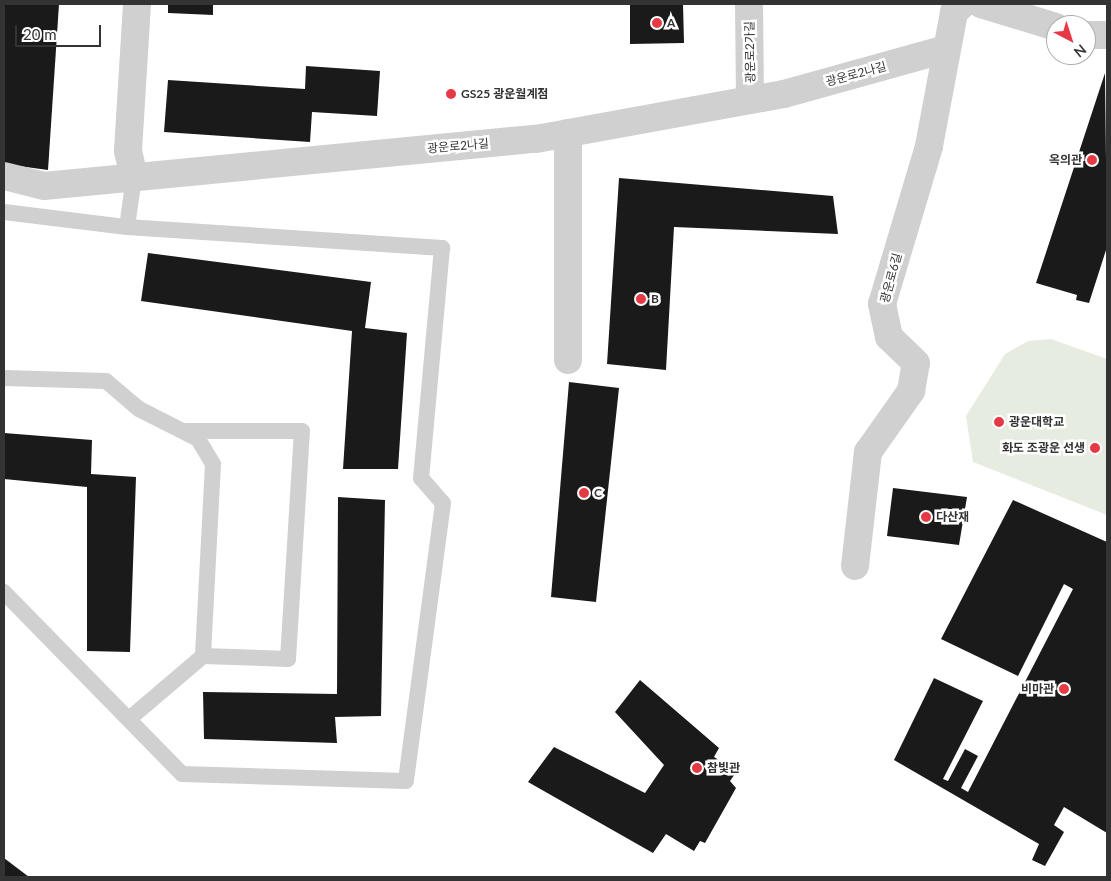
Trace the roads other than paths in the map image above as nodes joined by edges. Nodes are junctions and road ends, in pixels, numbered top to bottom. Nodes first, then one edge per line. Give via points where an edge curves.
1 (137, 4) edge
2 (749, 4) edge
3 (963, 4) edge
4 (980, 4) edge
5 (1046, 23) edge
6 (946, 49) junction
7 (750, 100) junction
8 (568, 133) junction
9 (4, 176) edge
10 (134, 176) junction
11 (4, 212) edge
12 (127, 227) junction
13 (568, 360) dead end
14 (4, 378) edge
15 (187, 431) junction
16 (855, 566) dead end
17 (4, 592) edge
18 (203, 656) junction
19 (129, 718) junction

1 - 10 street via 128,150
2 - 7 street, 광운로2가길
3 - 6 street, 광운로6길 via 954,12
4 - 5 street
6 - 7 street, 광운로2나길
6 - 16 street, 광운로6길 via 929,146 882,304 889,337 916,363 911,392 868,452
7 - 8 street, 광운로2나길
8 - 10 street, 광운로2나길 via 526,140
8 - 13 street
9 - 10 street, 광운로2나길 via 44,186
10 - 12 lane
11 - 12 lane
12 - 19 lane via 442,248 421,478 443,503 406,781 182,774
14 - 15 lane via 106,381 139,409
15 - 18 lane via 204,446 213,464
15 - 18 lane via 302,431 288,659
17 - 19 lane
18 - 19 lane

